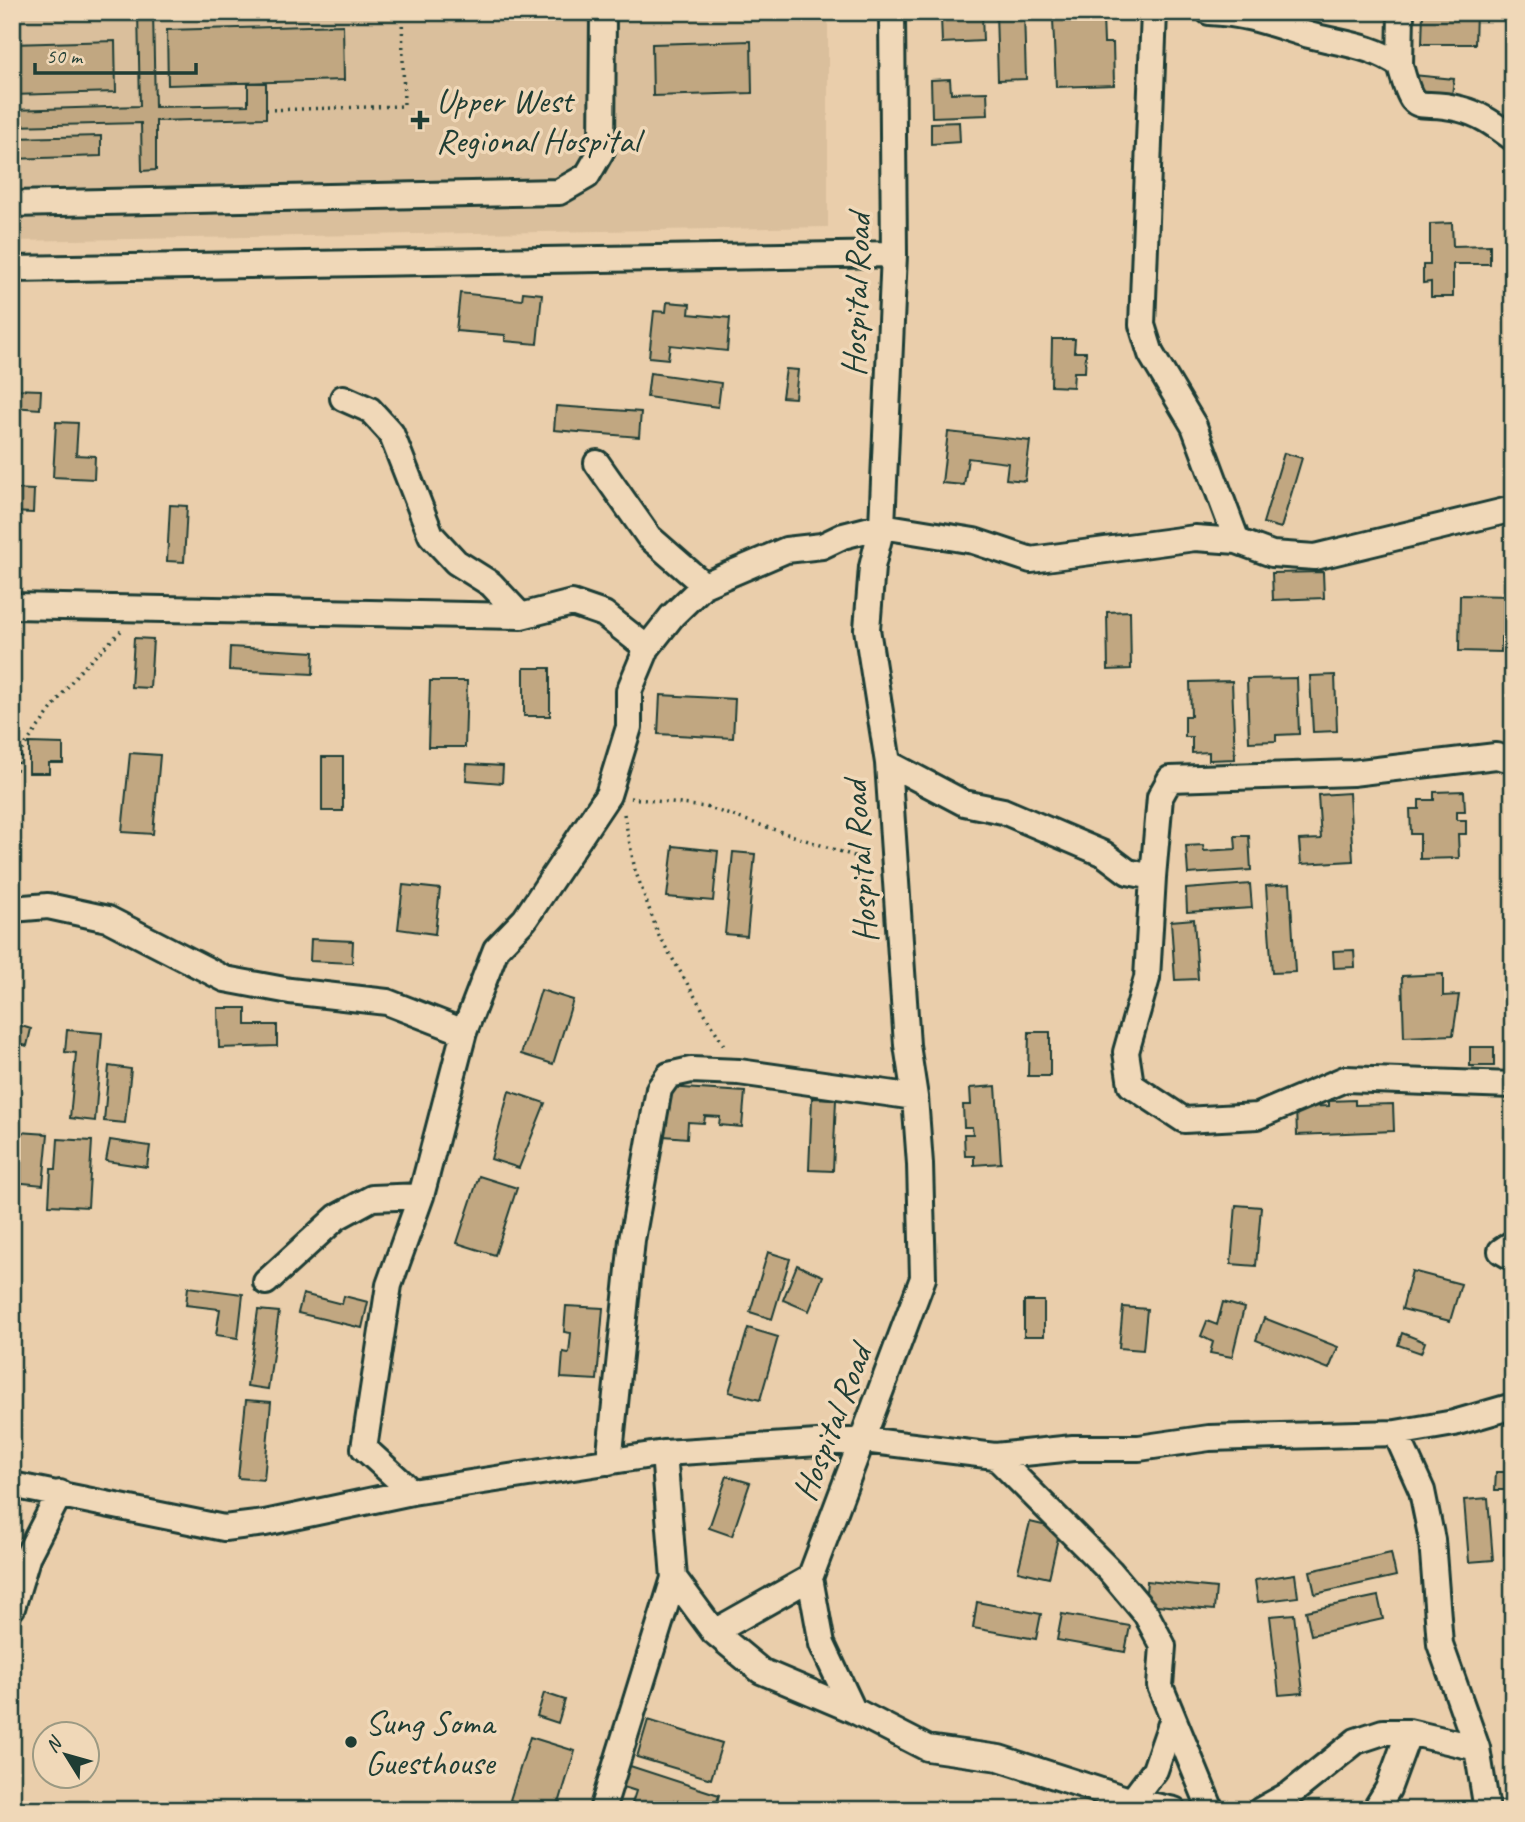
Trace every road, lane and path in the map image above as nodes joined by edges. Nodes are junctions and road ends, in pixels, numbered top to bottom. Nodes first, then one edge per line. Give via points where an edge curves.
1 (402, 12) edge
2 (603, 12) edge
3 (892, 12) edge
4 (1154, 12) edge
5 (1209, 12) edge
6 (1401, 12) edge
7 (1401, 65) junction
8 (266, 110) dead end
9 (1513, 138) edge
10 (12, 204) edge
11 (894, 254) junction
12 (12, 270) edge
13 (343, 398) dead end
14 (597, 463) dead end
15 (1513, 509) edge
16 (882, 526) junction
17 (1237, 541) junction
18 (704, 585) junction
19 (12, 606) edge
20 (145, 608) junction
21 (521, 615) junction
22 (647, 649) junction
23 (1513, 760) edge
24 (888, 762) junction
25 (12, 784) edge
26 (614, 796) junction
27 (897, 870) junction
28 (1153, 877) junction
29 (12, 909) edge
30 (464, 1032) junction
31 (739, 1072) junction
32 (1512, 1083) edge
33 (915, 1097) junction
34 (421, 1196) junction
35 (1513, 1243) edge
36 (1513, 1258) edge
37 (266, 1282) dead end
38 (1513, 1406) edge
39 (1396, 1433) junction
40 (864, 1440) junction
41 (664, 1453) junction
42 (995, 1456) junction
43 (609, 1462) junction
44 (12, 1485) edge
45 (412, 1492) junction
46 (60, 1493) junction
47 (674, 1578) junction
48 (810, 1578) junction
49 (12, 1608) edge
50 (713, 1632) junction
51 (853, 1710) junction
52 (1172, 1721) junction
53 (1409, 1732) junction
54 (1477, 1748) junction
55 (1128, 1805) edge
56 (602, 1810) edge
57 (1174, 1810) edge
58 (1211, 1810) edge
59 (1261, 1810) edge
60 (1375, 1810) edge
61 (1487, 1810) edge

1 - 8 path via 404,106
2 - 10 street via 602,150 587,176 559,192
3 - 11 street, Hospital Road
4 - 17 street via 1142,325 1151,354 1194,426
5 - 7 street via 1248,15 1309,35 1368,47
6 - 7 street
7 - 9 street via 1410,99 1421,107 1471,111
11 - 12 street
11 - 16 street, Hospital Road
13 - 21 street via 370,410 391,433 431,535 456,562 491,584
14 - 18 street via 649,537
15 - 17 street via 1315,557 1272,554
16 - 17 street via 974,541 1031,560 1195,538
16 - 18 street via 822,546 786,550
16 - 24 street, Hospital Road via 872,567 867,629
18 - 22 street
19 - 20 street
20 - 21 street
20 - 25 path via 77,674 23,748
21 - 22 street via 572,603 604,614
22 - 26 street via 629,691 629,727
23 - 28 street via 1496,756 1352,773 1170,779 1160,797
24 - 27 street, Hospital Road
24 - 28 street via 964,803 1003,811 1104,854 1128,872
26 - 27 path via 706,807
26 - 30 street via 525,919 496,949
26 - 31 path via 659,936
27 - 33 street, Hospital Road via 907,1045
28 - 32 street via 1147,978 1126,1052 1131,1085 1184,1120 1258,1116 1345,1079
29 - 30 street via 48,906 108,919 225,979 387,1002
30 - 34 street
31 - 33 street
31 - 43 street via 691,1070 669,1075 659,1089 632,1240
33 - 40 street, Hospital Road via 923,1278
34 - 37 street via 372,1198 337,1217
34 - 45 street via 388,1285 364,1448
35 - 36 street via 1502,1251
38 - 39 street
39 - 42 street via 1209,1438 1139,1448 1073,1448
39 - 54 street via 1422,1491 1432,1540 1440,1644
40 - 41 street
40 - 42 street
40 - 48 street, Hospital Road
41 - 43 street
41 - 47 street
42 - 52 street via 1110,1571 1146,1614 1163,1646 1160,1686
43 - 45 street
44 - 46 street
45 - 46 street via 224,1528
46 - 49 street via 28,1555
47 - 50 street
47 - 56 street
48 - 50 street
48 - 51 street via 822,1644
50 - 51 street via 761,1671
51 - 55 street via 926,1748 999,1758
52 - 55 street via 1155,1770
52 - 58 street
53 - 54 street
53 - 59 street via 1383,1732 1356,1741 1290,1794
53 - 60 street via 1388,1789
54 - 61 street
55 - 57 street

